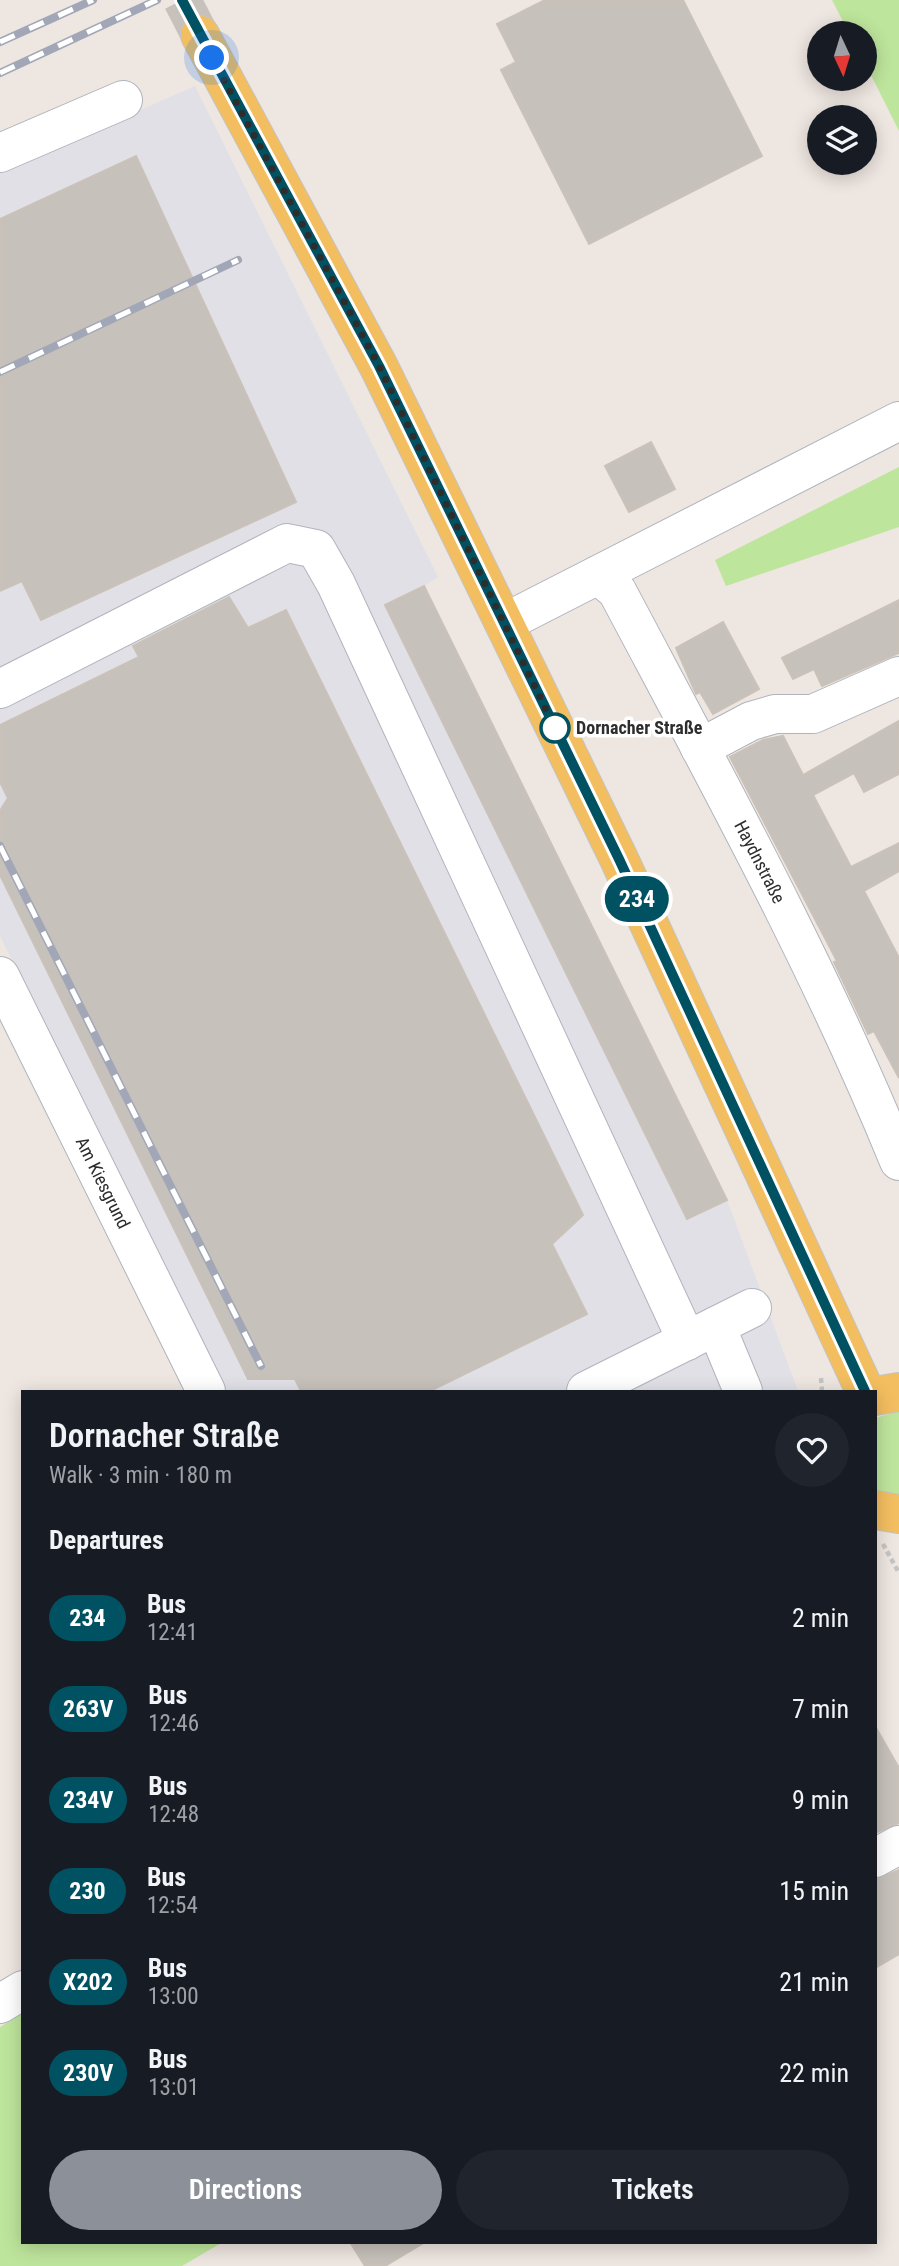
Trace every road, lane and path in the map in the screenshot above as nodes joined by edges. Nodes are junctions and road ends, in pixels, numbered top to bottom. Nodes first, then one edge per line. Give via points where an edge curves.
1 (200, 35) tunnel mouth
2 (123, 100) dead end
3 (0, 153) edge
4 (899, 421) edge
5 (598, 575) junction
6 (504, 623) junction
7 (899, 676) edge
8 (0, 689) edge
9 (700, 748) junction
10 (0, 976) edge
11 (899, 1161) edge
12 (752, 1308) dead end
13 (701, 1334) junction
14 (821, 1377) dead end
15 (206, 1390) edge
16 (588, 1390) edge
17 (742, 1390) edge
18 (822, 1390) edge
19 (864, 1390) edge
20 (899, 1392) edge
21 (877, 1396) edge
22 (877, 1510) edge
23 (899, 1514) edge
24 (877, 1539) edge
25 (897, 1562) edge
26 (899, 1573) edge
27 (899, 1845) edge
28 (877, 1857) edge
29 (21, 1991) edge
30 (0, 2004) edge

1 - 6 main road via 379,366
2 - 3 street
4 - 5 street
5 - 6 street
5 - 9 street, Haydnstraße via 617,591
6 - 19 main road via 619,859
7 - 9 street via 813,714 775,714 751,721
8 - 13 street via 287,542 316,549
9 - 11 street, Haydnstraße via 857,1057
10 - 15 street, Am Kiesgrund
12 - 13 street
13 - 16 street
13 - 17 street
14 - 18 path
20 - 21 main road
22 - 23 main road
24 - 25 path
25 - 26 path
27 - 28 street
29 - 30 street

